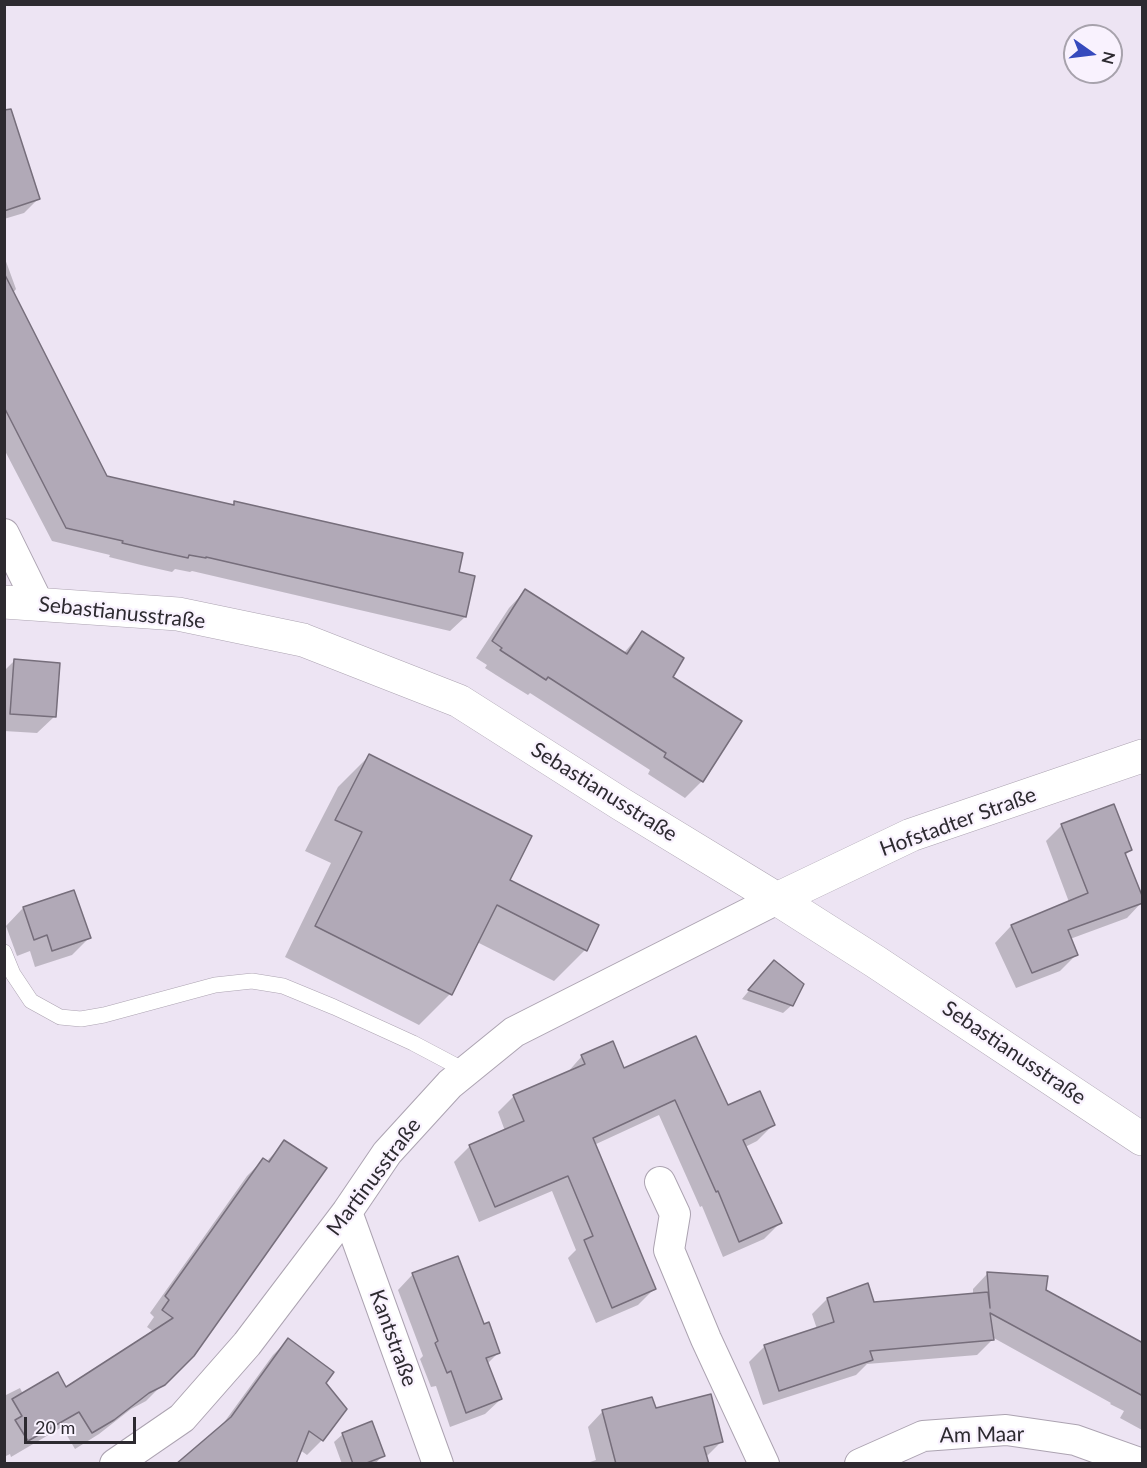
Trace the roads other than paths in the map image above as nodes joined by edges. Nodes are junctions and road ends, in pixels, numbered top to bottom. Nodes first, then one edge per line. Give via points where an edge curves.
1 (4, 534) edge
2 (4, 602) edge
3 (38, 603) junction
4 (1143, 756) edge
5 (777, 899) junction
6 (4, 952) edge
7 (466, 1071) junction
8 (1143, 1139) edge
9 (660, 1182) dead end
10 (347, 1212) junction
11 (115, 1464) edge
12 (438, 1464) edge
13 (764, 1464) edge
14 (860, 1464) edge
15 (1142, 1464) edge

1 - 3 street
2 - 3 main road, Sebastianusstraße
3 - 5 main road, Sebastianusstraße via 178,614 303,640 459,701
4 - 5 main road, Hofstadter Straße via 912,835
5 - 7 street, Martinusstraße via 514,1032
5 - 8 main road, Sebastianusstraße
6 - 7 lane via 12,974 31,1001 60,1017 104,1015 215,985 252,981 283,986 334,1007
7 - 10 street, Martinusstraße via 387,1153
9 - 13 street via 675,1214 669,1250
10 - 11 street, Martinusstraße via 247,1344 182,1418
10 - 12 street, Kantstraße
14 - 15 street, Am Maar via 923,1436 1006,1430 1075,1440

